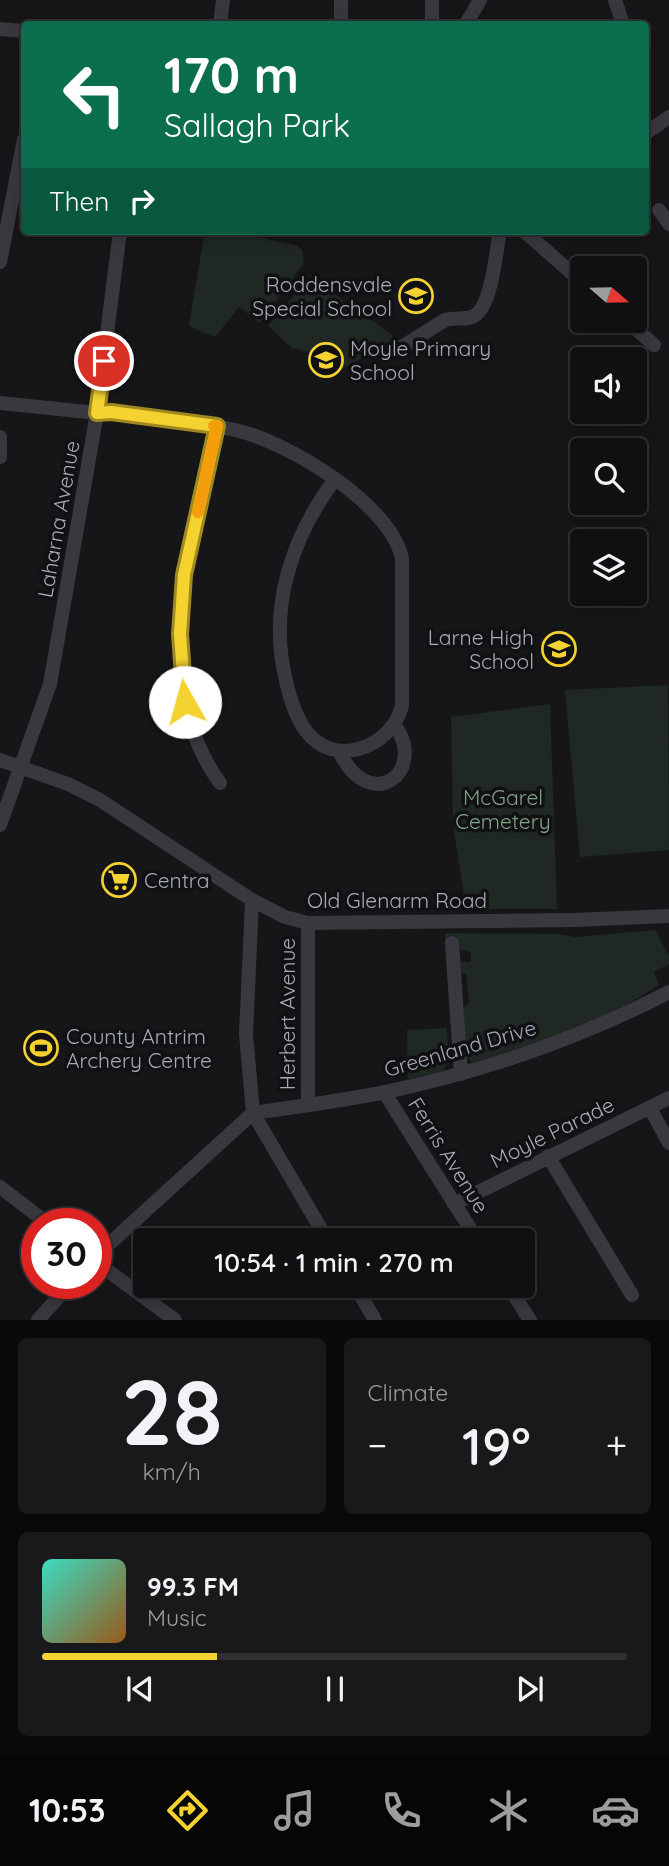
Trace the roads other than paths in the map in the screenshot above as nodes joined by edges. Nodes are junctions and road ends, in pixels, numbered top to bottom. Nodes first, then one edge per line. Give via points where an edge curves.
1 (223, 0) edge
2 (341, 0) edge
3 (432, 0) edge
4 (480, 0) edge
5 (615, 0) edge
6 (220, 21) edge
7 (341, 21) edge
8 (432, 21) edge
9 (468, 21) edge
10 (622, 21) edge
11 (0, 29) edge
12 (21, 31) edge
13 (669, 117) edge
14 (649, 131) edge
15 (21, 154) edge
16 (659, 210) dead end
17 (669, 224) edge
18 (119, 235) edge
19 (499, 235) edge
20 (529, 235) edge
21 (0, 262) edge
22 (570, 272) edge
23 (641, 333) edge
24 (654, 345) dead end
25 (397, 350) dead end
26 (0, 403) edge
27 (97, 413) junction
28 (217, 426) junction
29 (0, 437) edge
30 (0, 457) edge
31 (335, 479) junction
32 (394, 724) junction
33 (338, 751) junction
34 (0, 760) edge
35 (21, 767) junction
36 (220, 783) dead end
37 (0, 825) edge
38 (252, 900) junction
39 (669, 916) edge
40 (308, 923) junction
41 (452, 943) dead end
42 (669, 992) edge
43 (461, 1074) junction
44 (384, 1092) junction
45 (669, 1098) edge
46 (308, 1105) junction
47 (650, 1108) junction
48 (253, 1113) junction
49 (669, 1143) edge
50 (548, 1156) junction
51 (0, 1186) edge
52 (454, 1204) junction
53 (28, 1208) edge
54 (320, 1228) edge
55 (470, 1228) edge
56 (112, 1241) edge
57 (112, 1274) edge
58 (632, 1296) dead end
59 (362, 1298) edge
60 (516, 1298) edge
61 (57, 1299) edge
62 (38, 1320) edge
63 (175, 1320) edge
64 (375, 1320) edge
65 (530, 1320) edge

1 - 6 street
2 - 7 street
3 - 8 street
4 - 9 street
5 - 10 street
11 - 12 street
13 - 14 street
15 - 21 street
16 - 17 street
18 - 27 street, Laharna Avenue
19 - 25 street via 489,290 477,314 445,320
20 - 22 street
23 - 24 street
26 - 27 street
27 - 28 street
27 - 35 street, Laharna Avenue via 50,684
28 - 31 street via 258,437
28 - 36 street via 184,575 180,642 187,713 202,756
29 - 30 street
31 - 32 street via 384,522 398,544 403,566 402,702
31 - 33 street via 295,547 285,581 280,629 283,667 297,715 311,737
32 - 33 street via 371,746
32 - 33 street via 403,738 403,760 399,774 390,781 378,785 363,781 349,770
34 - 35 street, Old Glenarm Road
35 - 37 street, Laharna Avenue
35 - 38 street, Old Glenarm Road via 100,800
38 - 40 street, Old Glenarm Road
38 - 48 street via 247,1034
39 - 40 street, Old Glenarm Road
40 - 46 street, Herbert Avenue
41 - 43 street
42 - 43 street, Greenland Drive via 559,1042
43 - 44 street, Greenland Drive
44 - 46 street, Greenland Drive
44 - 52 street, Ferris Avenue
45 - 47 street, Moyle Parade
46 - 48 street, Greenland Drive
47 - 49 street
47 - 50 street, Moyle Parade
48 - 54 street
48 - 56 street
50 - 52 street, Moyle Parade
50 - 58 street
51 - 53 street
52 - 55 street, Ferris Avenue
57 - 63 street
59 - 64 street
60 - 65 street
61 - 62 street

